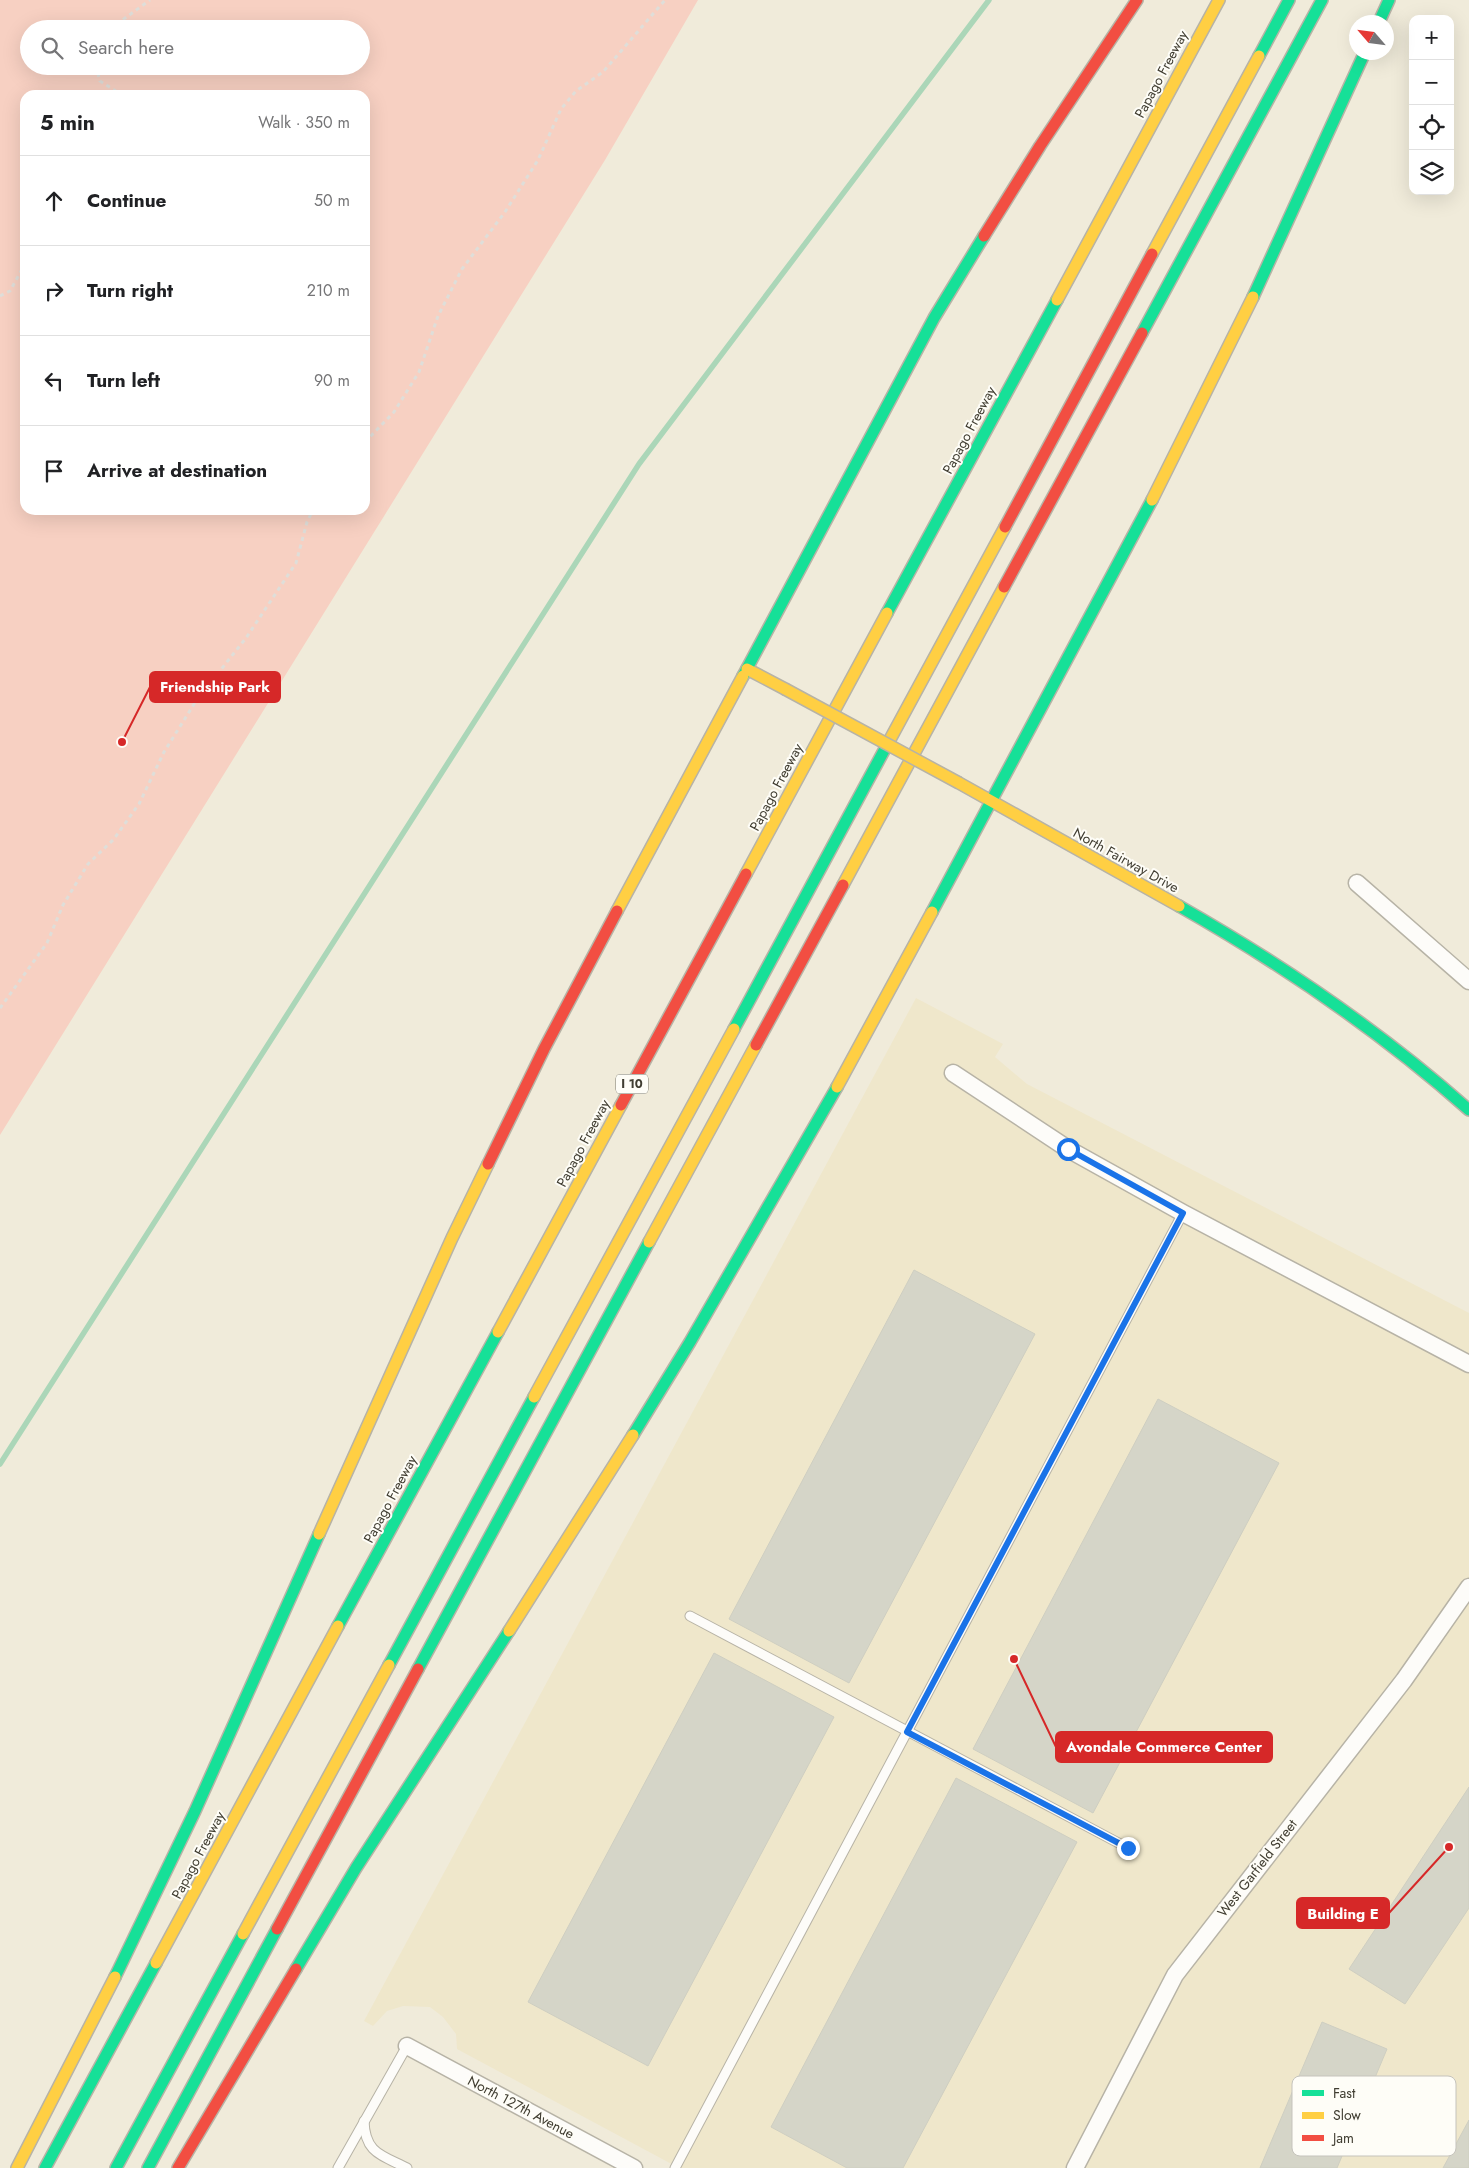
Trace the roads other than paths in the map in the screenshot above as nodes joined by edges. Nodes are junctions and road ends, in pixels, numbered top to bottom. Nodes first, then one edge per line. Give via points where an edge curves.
1 (1137, 0) edge
2 (1219, 0) edge
3 (1288, 0) edge
4 (1322, 0) edge
5 (1389, 0) edge
6 (1382, 15) edge
7 (1361, 60) edge
8 (747, 669) junction
9 (992, 804) junction
10 (1357, 884) dead end
11 (1469, 981) edge
12 (953, 1073) dead end
13 (1469, 1110) edge
14 (1183, 1213) junction
15 (1469, 1364) edge
16 (1469, 1587) edge
17 (690, 1616) dead end
18 (907, 1732) junction
19 (1128, 1848) dead end
20 (407, 2046) joint
21 (364, 2120) junction
22 (17, 2168) edge
23 (45, 2168) edge
24 (116, 2168) edge
25 (148, 2168) edge
26 (178, 2168) edge
27 (338, 2168) edge
28 (407, 2168) edge
29 (634, 2168) edge
30 (675, 2168) edge
31 (1075, 2168) edge

1 - 8 main road via 1040,146 934,318
2 - 23 main road, Papago Freeway / I 10
3 - 24 main road
4 - 25 main road
5 - 6 main road
7 - 9 main road via 1240,327
8 - 9 main road, North Fairway Drive, bridge via 960,782
8 - 22 main road via 544,1049 473,1195 196,1810 106,1996
9 - 13 main road, North Fairway Drive via 1185,909 1282,968 1371,1030
9 - 26 main road via 794,1164 690,1342 583,1516 356,1868
10 - 11 street
12 - 14 street via 1068,1149
14 - 15 street
14 - 18 lane
16 - 31 street, West Garfield Street via 1404,1680 1175,1975
17 - 18 lane
18 - 19 lane
18 - 30 lane
20 - 21 lane
20 - 29 street, North 127th Avenue
21 - 27 lane
21 - 28 lane via 364,2135 371,2149

